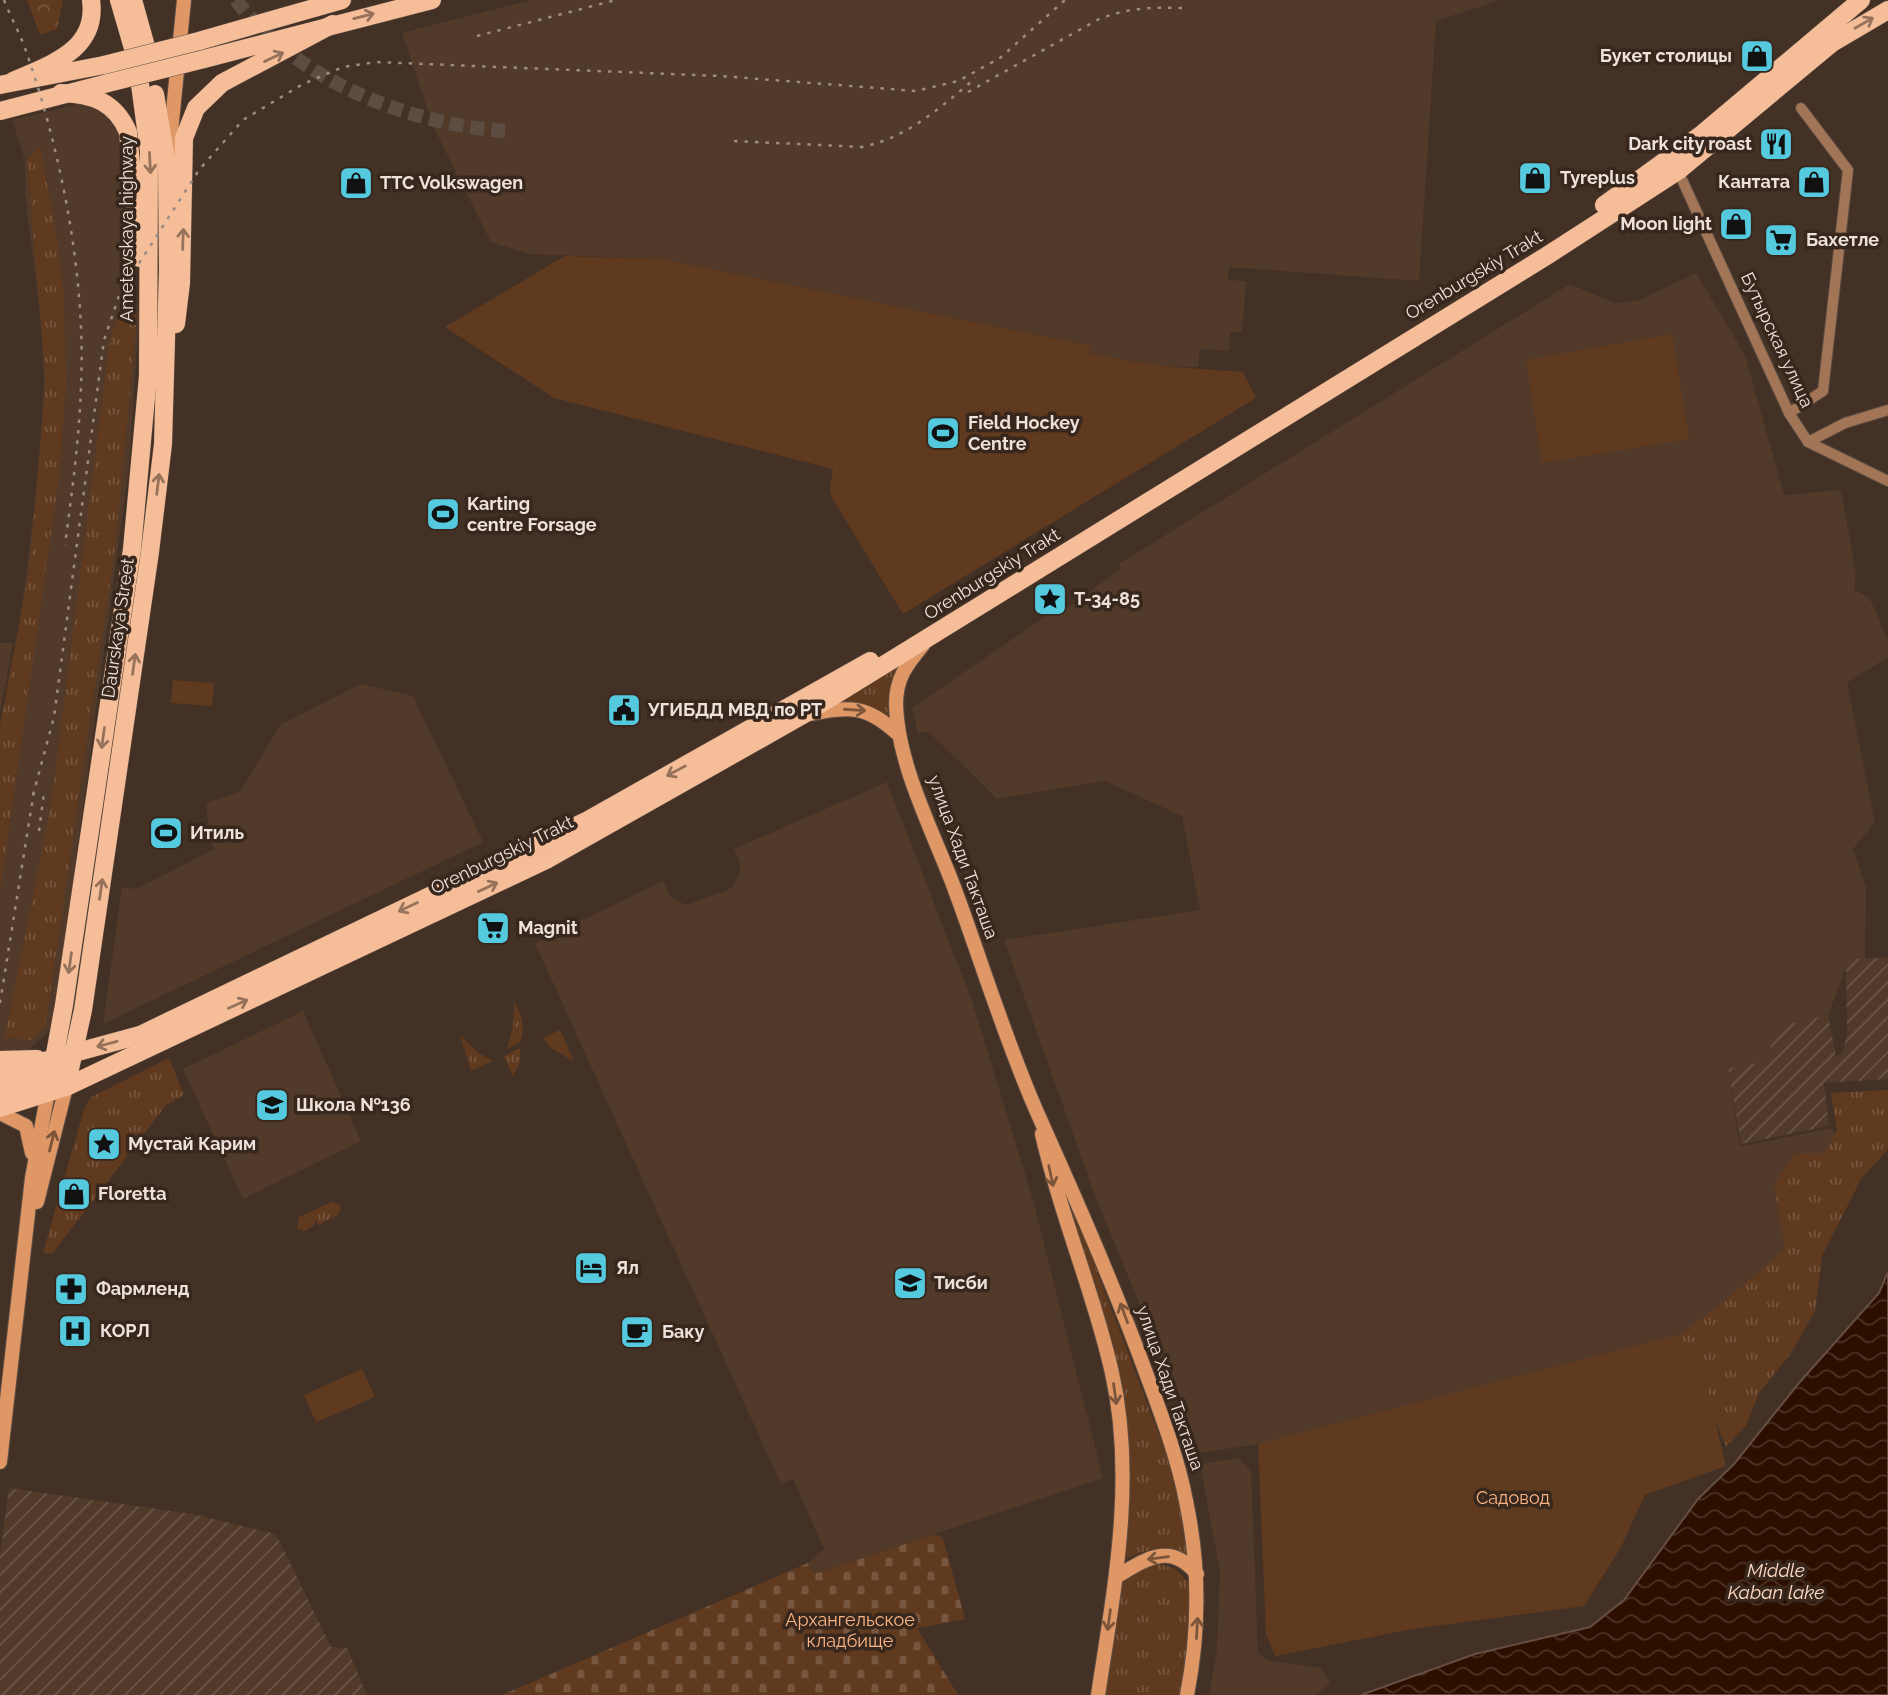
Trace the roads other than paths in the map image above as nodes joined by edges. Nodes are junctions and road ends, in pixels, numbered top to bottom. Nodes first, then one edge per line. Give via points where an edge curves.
1 (91, 0) edge
2 (119, 0) edge
3 (133, 0) edge
4 (184, 0) edge
5 (342, 0) edge
6 (432, 0) edge
7 (1861, 0) edge
8 (1888, 10) edge
9 (333, 24) junction
10 (106, 74) junction
11 (7, 83) edge
12 (61, 93) junction
13 (1801, 108) dead end
14 (0, 111) edge
15 (167, 164) junction
16 (1678, 170) junction
17 (156, 377) junction
18 (1888, 411) edge
19 (1789, 413) junction
20 (1808, 442) junction
21 (1888, 481) edge
22 (132, 549) junction
23 (150, 552) junction
24 (928, 638) junction
25 (802, 716) junction
26 (900, 736) junction
27 (74, 1053) junction
28 (0, 1059) edge
29 (54, 1059) junction
30 (0, 1073) edge
31 (55, 1085) junction
32 (0, 1091) edge
33 (1036, 1109) junction
34 (0, 1110) edge
35 (32, 1178) junction
36 (23, 1254) junction
37 (0, 1462) edge
38 (1198, 1575) junction
39 (1116, 1577) junction
40 (1098, 1695) edge
41 (1187, 1695) edge

1 - 11 main road via 90,25 79,45 60,61
2 -> 17 main road, Ametevskaya highway via 137,62 149,151
3 - 15 main road, Ametevskaya highway
4 - 15 street, Daurskaya Street
5 - 10 main road, bridge via 199,41
9 -> 6 main road
7 -> 27 main road, Orenburgskiy Trakt via 1702,134 1599,209 910,638 576,827 140,1035
16 -> 8 main road, Orenburgskiy Trakt via 1832,43
9 - 10 main road, bridge via 204,59
17 -> 9 main road via 173,347 181,283 183,155 196,108 222,83
10 - 11 main road
10 - 12 main road
12 - 14 main road
12 - 17 main road via 82,93 103,101 114,109 128,132
13 - 19 street via 1848,170 1823,391
15 - 17 main road, Daurskaya Street via 168,270
16 - 19 street, Бутырская улица
16 - 24 main road, Orenburgskiy Trakt
17 - 22 main road, Daurskaya Street
23 -> 17 main road, Daurskaya Street via 163,444
18 - 20 street via 1845,423
19 - 20 street, Бутырская улица
20 - 21 street
22 - 23 street
22 -> 29 main road, Daurskaya Street
27 -> 23 main road, Daurskaya Street
24 - 25 main road, Orenburgskiy Trakt
24 - 26 street, улица Хади Такташа via 904,668 897,687
25 -> 26 street via 852,708 868,711
31 -> 25 main road, Orenburgskiy Trakt via 548,859
26 - 33 street, улица Хади Такташа
27 - 29 main road, Orenburgskiy Trakt
27 - 31 main road, Daurskaya Street
28 - 29 main road
29 - 30 main road
29 - 31 main road, Daurskaya Street
31 - 32 main road
31 - 34 main road
31 - 35 street, Daurskaya Street
36 -> 31 street, Daurskaya Street
38 -> 33 street, улица Хади Такташа via 1186,1500 1155,1397 1117,1294
33 -> 39 street, улица Хади Такташа via 1053,1187 1112,1374 1122,1471
34 - 35 street via 26,1126
35 - 36 street, Daurskaya Street
36 - 37 street, Daurskaya Street
38 -> 39 street via 1185,1562 1163,1555
41 -> 38 street, улица Хади Такташа via 1197,1632
39 -> 40 street, улица Хади Такташа

